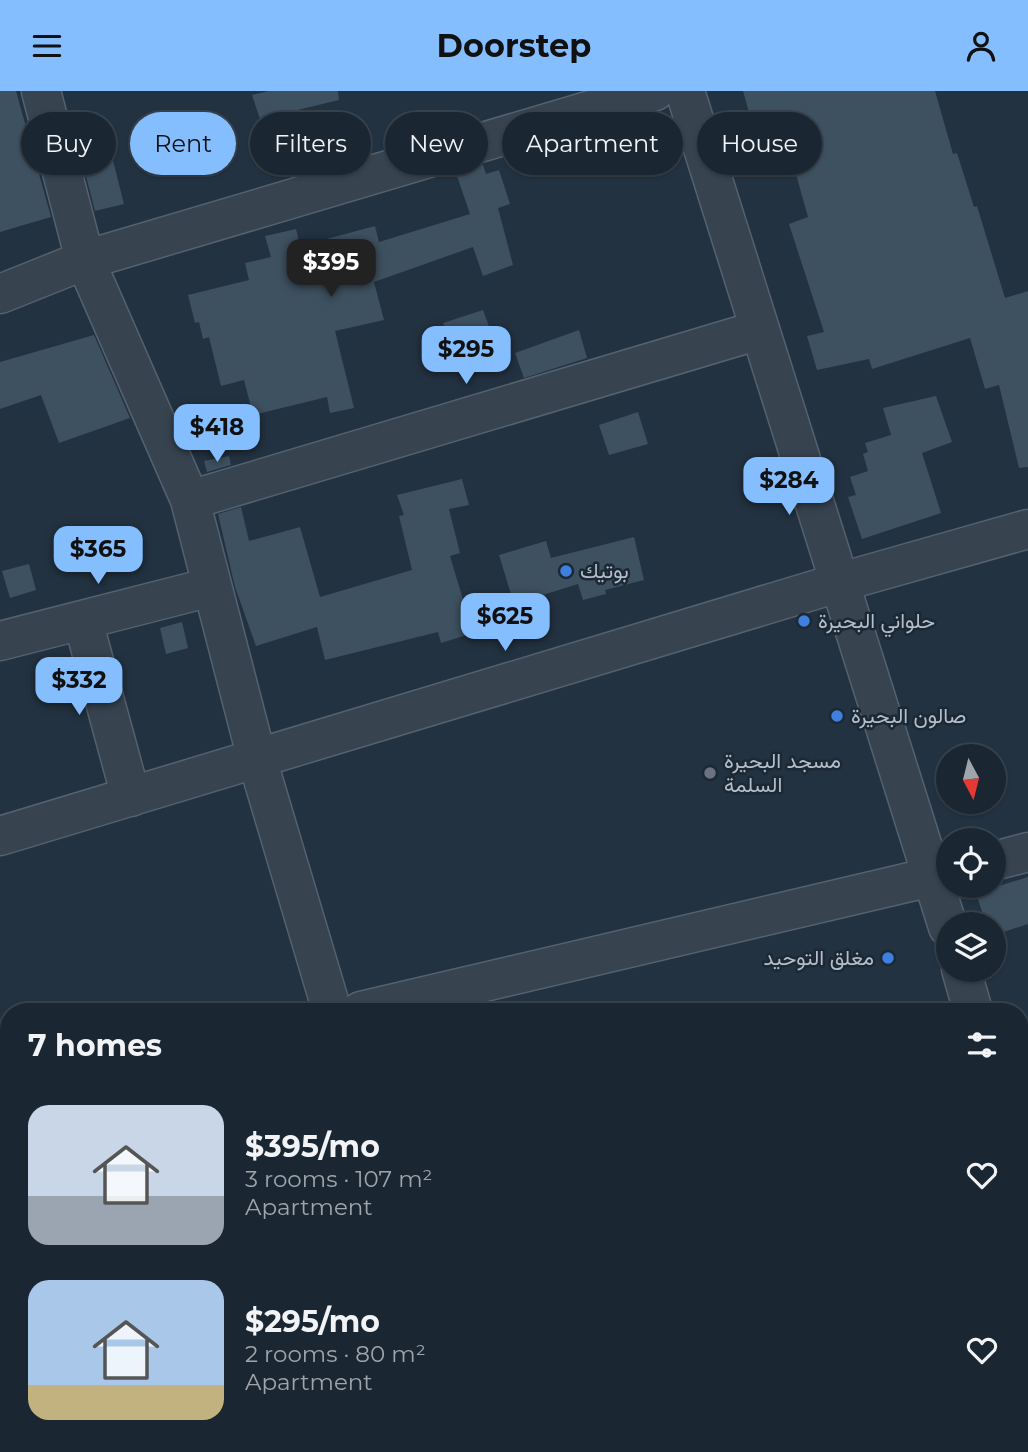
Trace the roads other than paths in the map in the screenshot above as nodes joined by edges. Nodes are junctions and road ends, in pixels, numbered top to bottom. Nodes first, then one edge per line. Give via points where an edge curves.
1 (41, 91) edge
2 (655, 91) edge
3 (685, 91) edge
4 (85, 260) junction
5 (0, 294) edge
6 (759, 330) junction
7 (190, 500) junction
8 (1028, 529) edge
9 (841, 582) junction
10 (211, 587) junction
11 (83, 621) junction
12 (0, 642) edge
13 (257, 759) junction
14 (131, 797) junction
15 (0, 836) edge
16 (1028, 852) edge
17 (1006, 858) edge
18 (936, 860) edge
19 (936, 876) edge
20 (965, 982) edge
21 (330, 1003) edge
22 (395, 1003) edge
23 (971, 1003) edge

1 - 4 street
2 - 4 street
3 - 6 street
4 - 5 street
4 - 7 street
6 - 7 street
6 - 9 street
7 - 10 street
8 - 9 street
9 - 13 street
9 - 18 street
10 - 11 street
10 - 13 street
11 - 12 street
11 - 14 street
13 - 14 street
13 - 21 street
14 - 15 street
16 - 17 street
19 - 22 street
20 - 23 street

